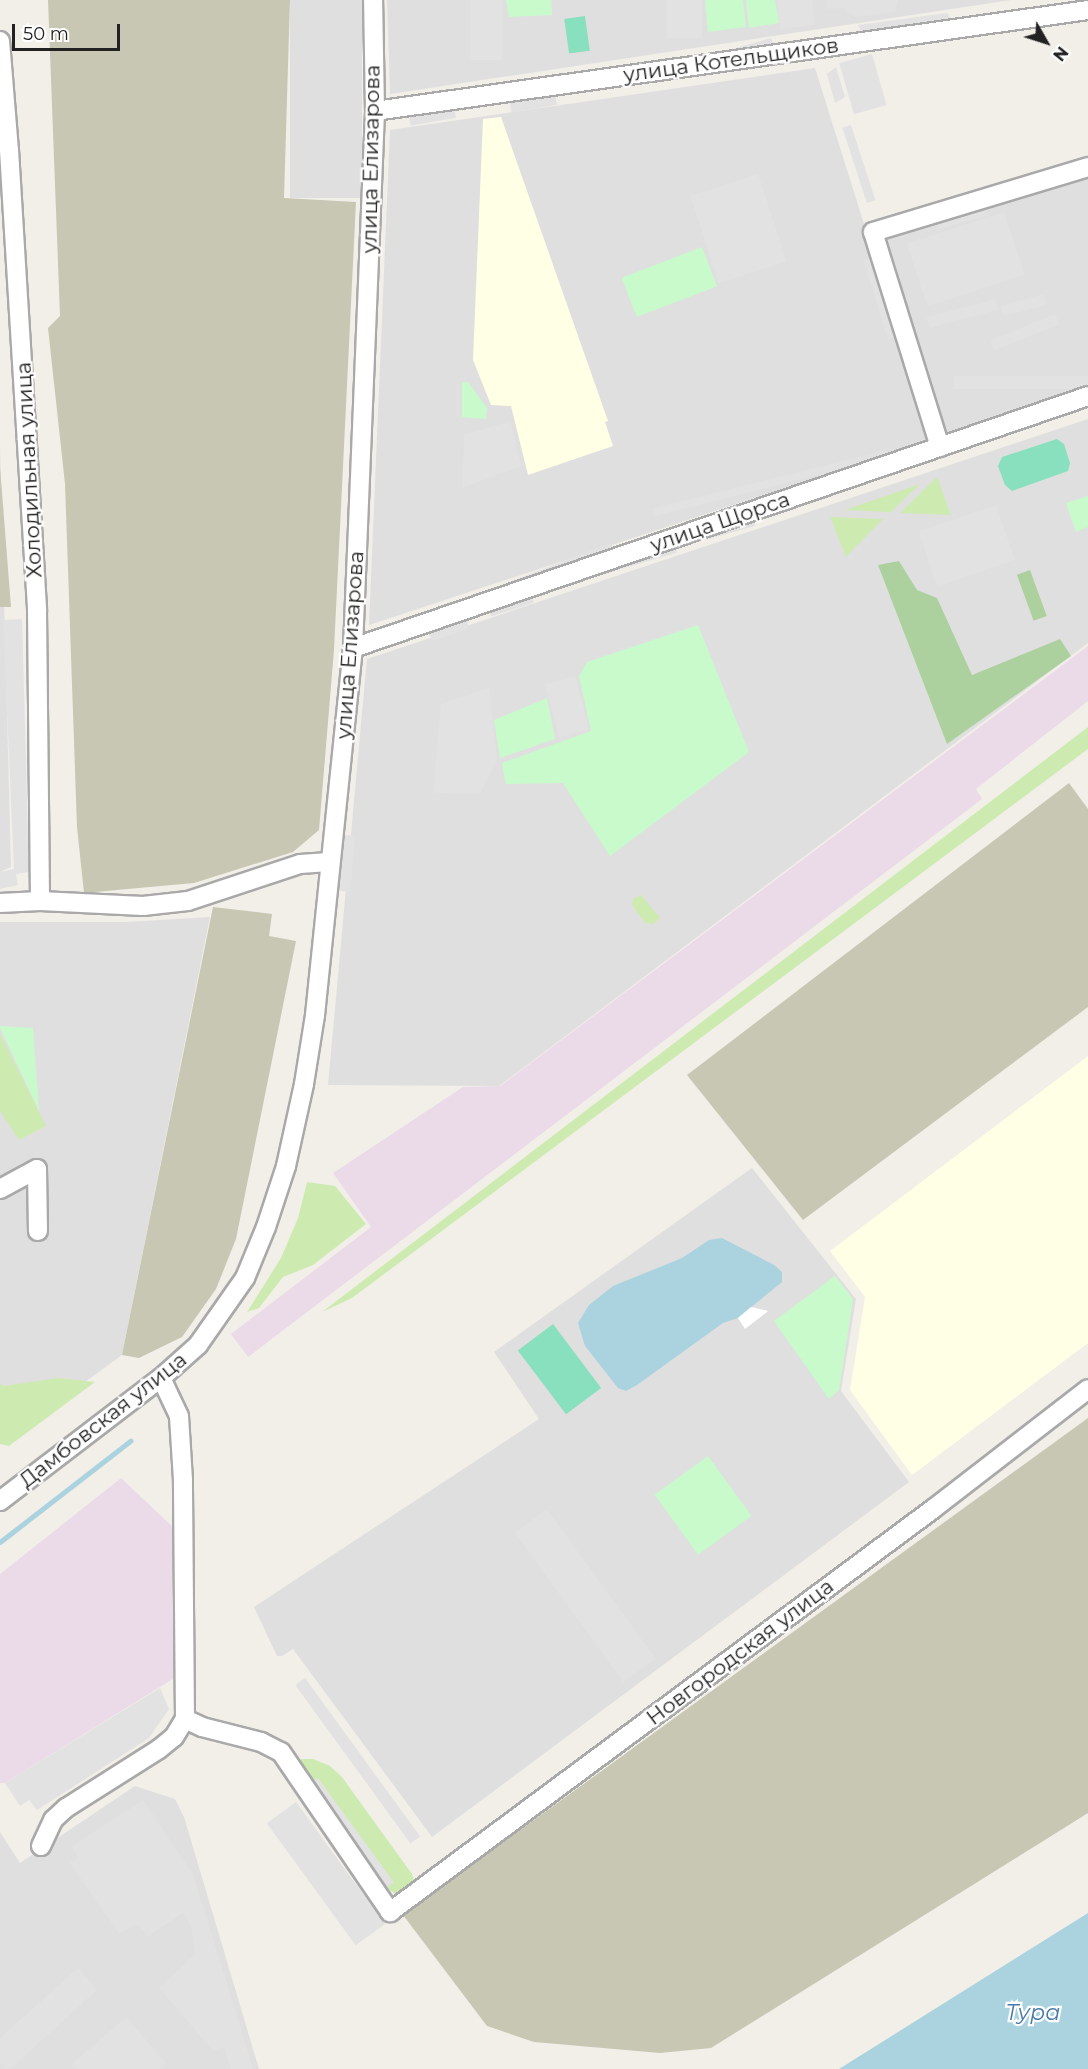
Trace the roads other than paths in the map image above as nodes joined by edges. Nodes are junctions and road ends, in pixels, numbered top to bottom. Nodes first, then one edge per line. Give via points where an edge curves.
1 (373, 0) edge
2 (1088, 10) edge
3 (0, 41) edge
4 (375, 111) junction
5 (1088, 167) edge
6 (1088, 396) edge
7 (940, 447) junction
8 (353, 648) junction
9 (329, 862) junction
10 (39, 901) junction
11 (0, 903) edge
12 (0, 1189) edge
13 (39, 1232) dead end
14 (245, 1278) joint
15 (161, 1378) junction
16 (1088, 1389) edge
17 (0, 1501) edge
18 (184, 1719) junction
19 (41, 1846) dead end

1 - 4 street, улица Елизарова
2 - 4 street, улица Котельщиков
3 - 10 street, Холодильная улица via 37,610
4 - 8 street, улица Елизарова
5 - 7 street via 873,232
6 - 7 street, улица Щорса
7 - 8 street, улица Щорса
8 - 9 street, улица Елизарова
9 - 10 street via 300,864 188,900 143,906
9 - 14 street, улица Елизарова via 315,1015 304,1084 286,1166
10 - 11 street
12 - 13 street via 36,1169
14 - 15 street, Дамбовская улица via 198,1344
15 - 17 street, Дамбовская улица
15 - 18 street via 179,1416
16 - 18 street, Новгородская улица via 933,1509 390,1912 281,1752 261,1742
18 - 19 street via 174,1737 159,1749 66,1808 53,1820

